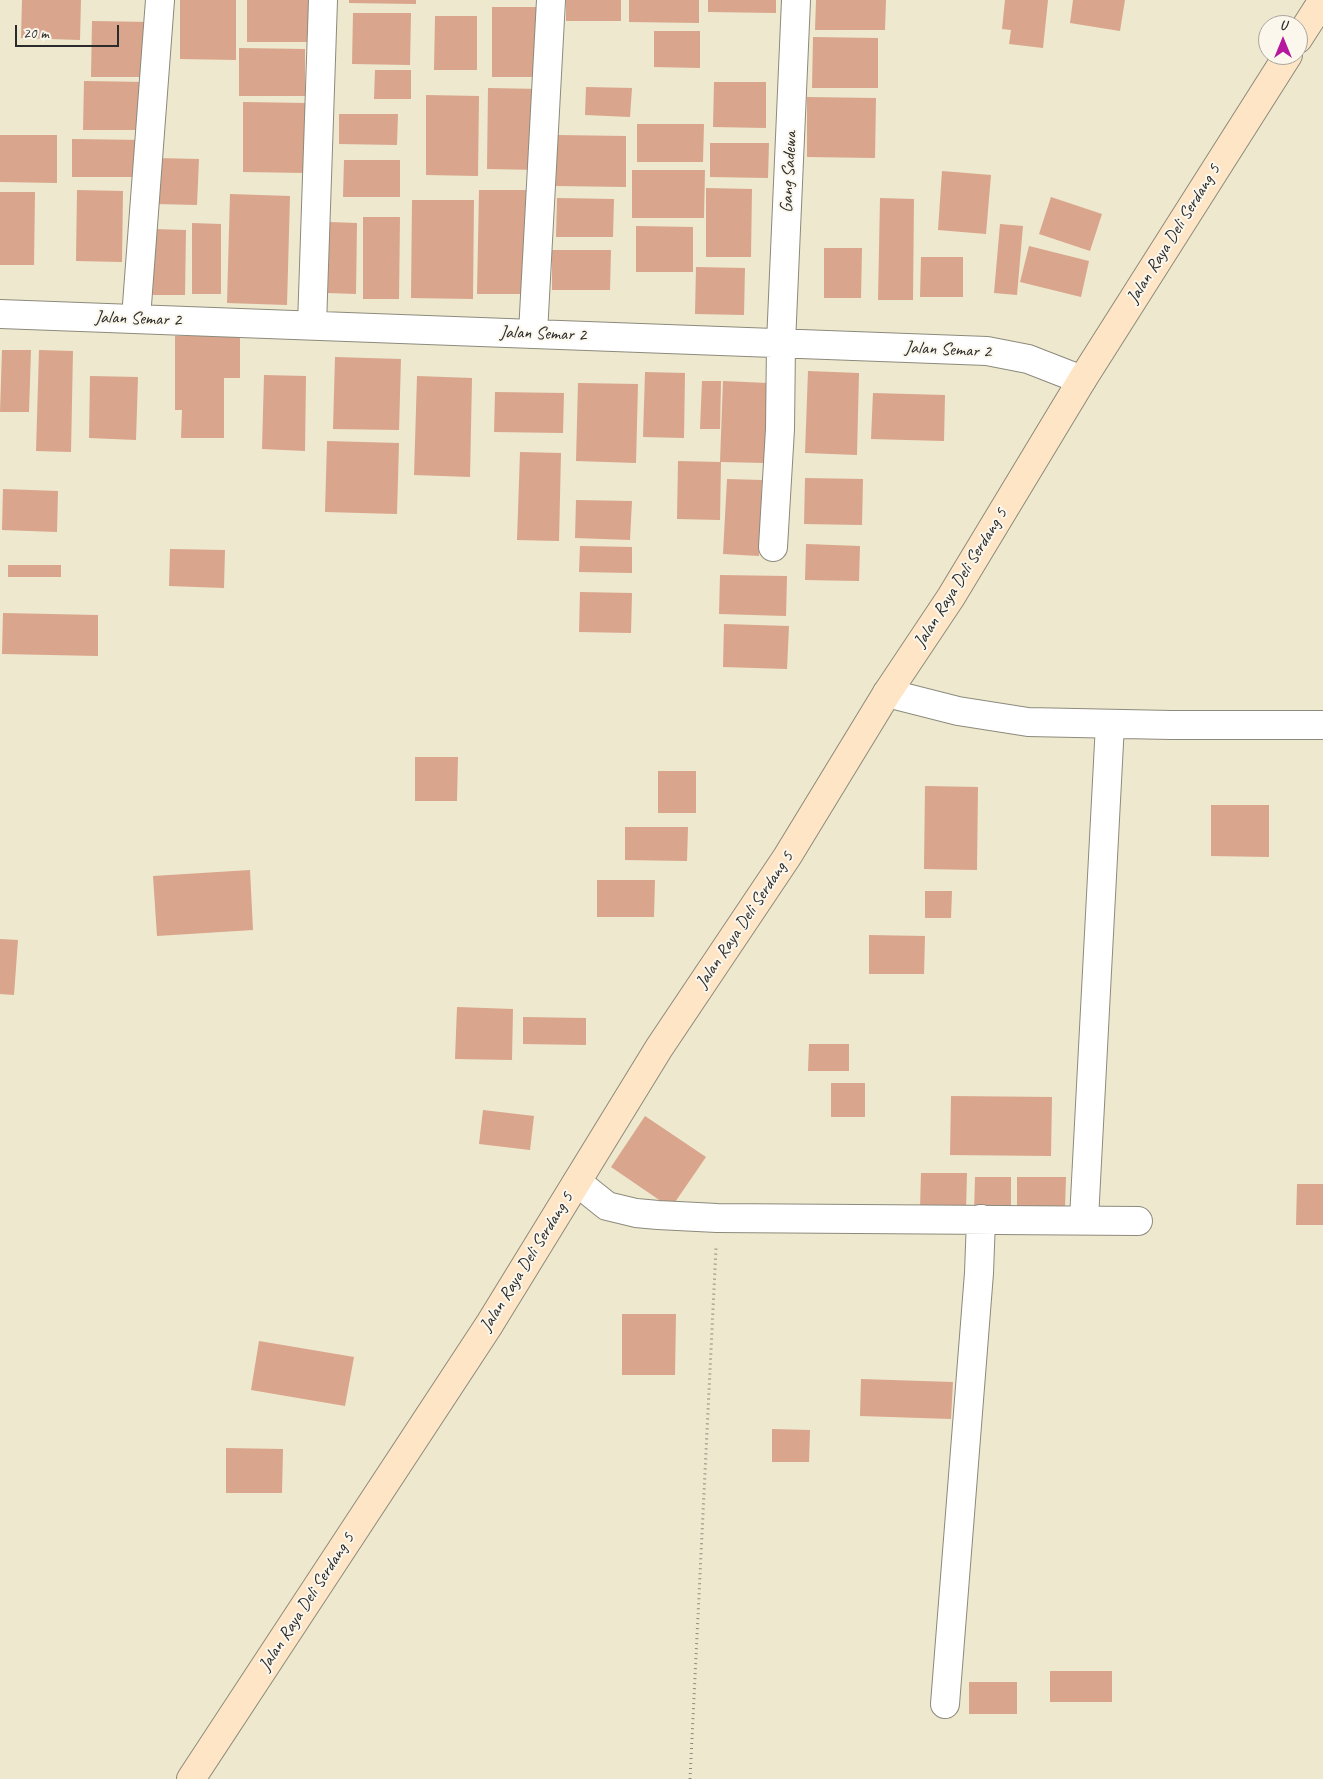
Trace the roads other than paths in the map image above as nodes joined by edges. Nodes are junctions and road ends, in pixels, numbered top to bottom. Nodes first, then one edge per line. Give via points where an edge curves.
1 (160, 0) edge
2 (323, 0) edge
3 (551, 0) edge
4 (796, 0) edge
5 (1323, 0) edge
6 (1308, 23) edge
7 (1281, 65) edge
8 (0, 314) edge
9 (136, 318) junction
10 (312, 325) junction
11 (533, 334) junction
12 (781, 343) junction
13 (1077, 378) junction
14 (773, 548) dead end
15 (886, 693) junction
16 (1110, 724) junction
17 (1323, 725) edge
18 (577, 1182) junction
19 (981, 1220) junction
20 (1084, 1220) junction
21 (1138, 1221) dead end
22 (945, 1704) dead end
23 (191, 1779) edge

1 - 9 street
2 - 10 street
3 - 11 street
4 - 12 street, Gang Sadewa
5 - 6 street
7 - 13 street, Jalan Raya Deli Serdang 5
8 - 9 street, Jalan Semar 2
9 - 10 street, Jalan Semar 2
10 - 11 street, Jalan Semar 2
11 - 12 street, Jalan Semar 2
12 - 13 street, Jalan Semar 2 via 987,351 1028,359
12 - 14 street, Gang Sadewa
13 - 15 street, Jalan Raya Deli Serdang 5 via 951,596
15 - 16 street via 958,711 1028,722
15 - 18 street, Jalan Raya Deli Serdang 5 via 787,857 659,1048
16 - 17 street
16 - 20 street
18 - 19 street via 607,1206 643,1213 717,1218
18 - 23 street, Jalan Raya Deli Serdang 5 via 489,1325
19 - 20 street
19 - 22 street
20 - 21 street

